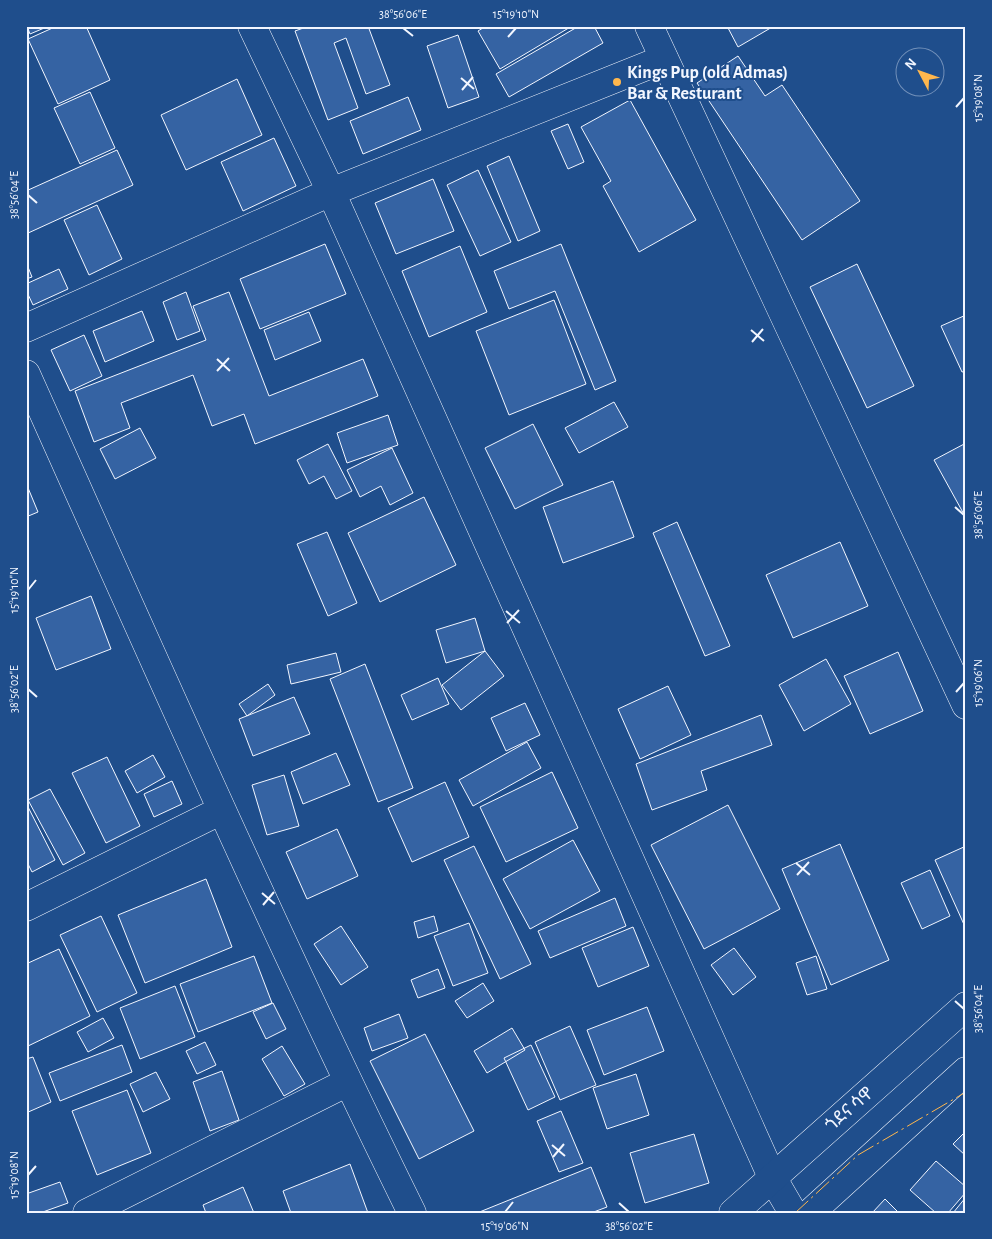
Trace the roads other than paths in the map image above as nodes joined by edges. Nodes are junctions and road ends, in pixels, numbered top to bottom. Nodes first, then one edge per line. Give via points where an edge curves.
1 (252, 26) edge
2 (649, 26) edge
3 (664, 59) junction
4 (331, 192) junction
5 (26, 328) edge
6 (26, 374) edge
7 (966, 705) edge
8 (222, 810) junction
9 (26, 907) edge
10 (966, 1006) edge
11 (966, 1071) edge
12 (348, 1082) junction
13 (772, 1177) junction
14 (87, 1213) edge
15 (412, 1213) edge
16 (733, 1213) edge
17 (793, 1213) edge
18 (810, 1213) edge

1 - 4 street
2 - 3 street
3 - 4 street
3 - 7 street
4 - 5 street
4 - 13 street
6 - 8 street
8 - 9 street
8 - 12 street
10 - 13 street, ጎደና ሳዋ
11 - 18 street
12 - 14 street
12 - 15 street
13 - 16 street, ጎደና ሳዋ
13 - 17 street

